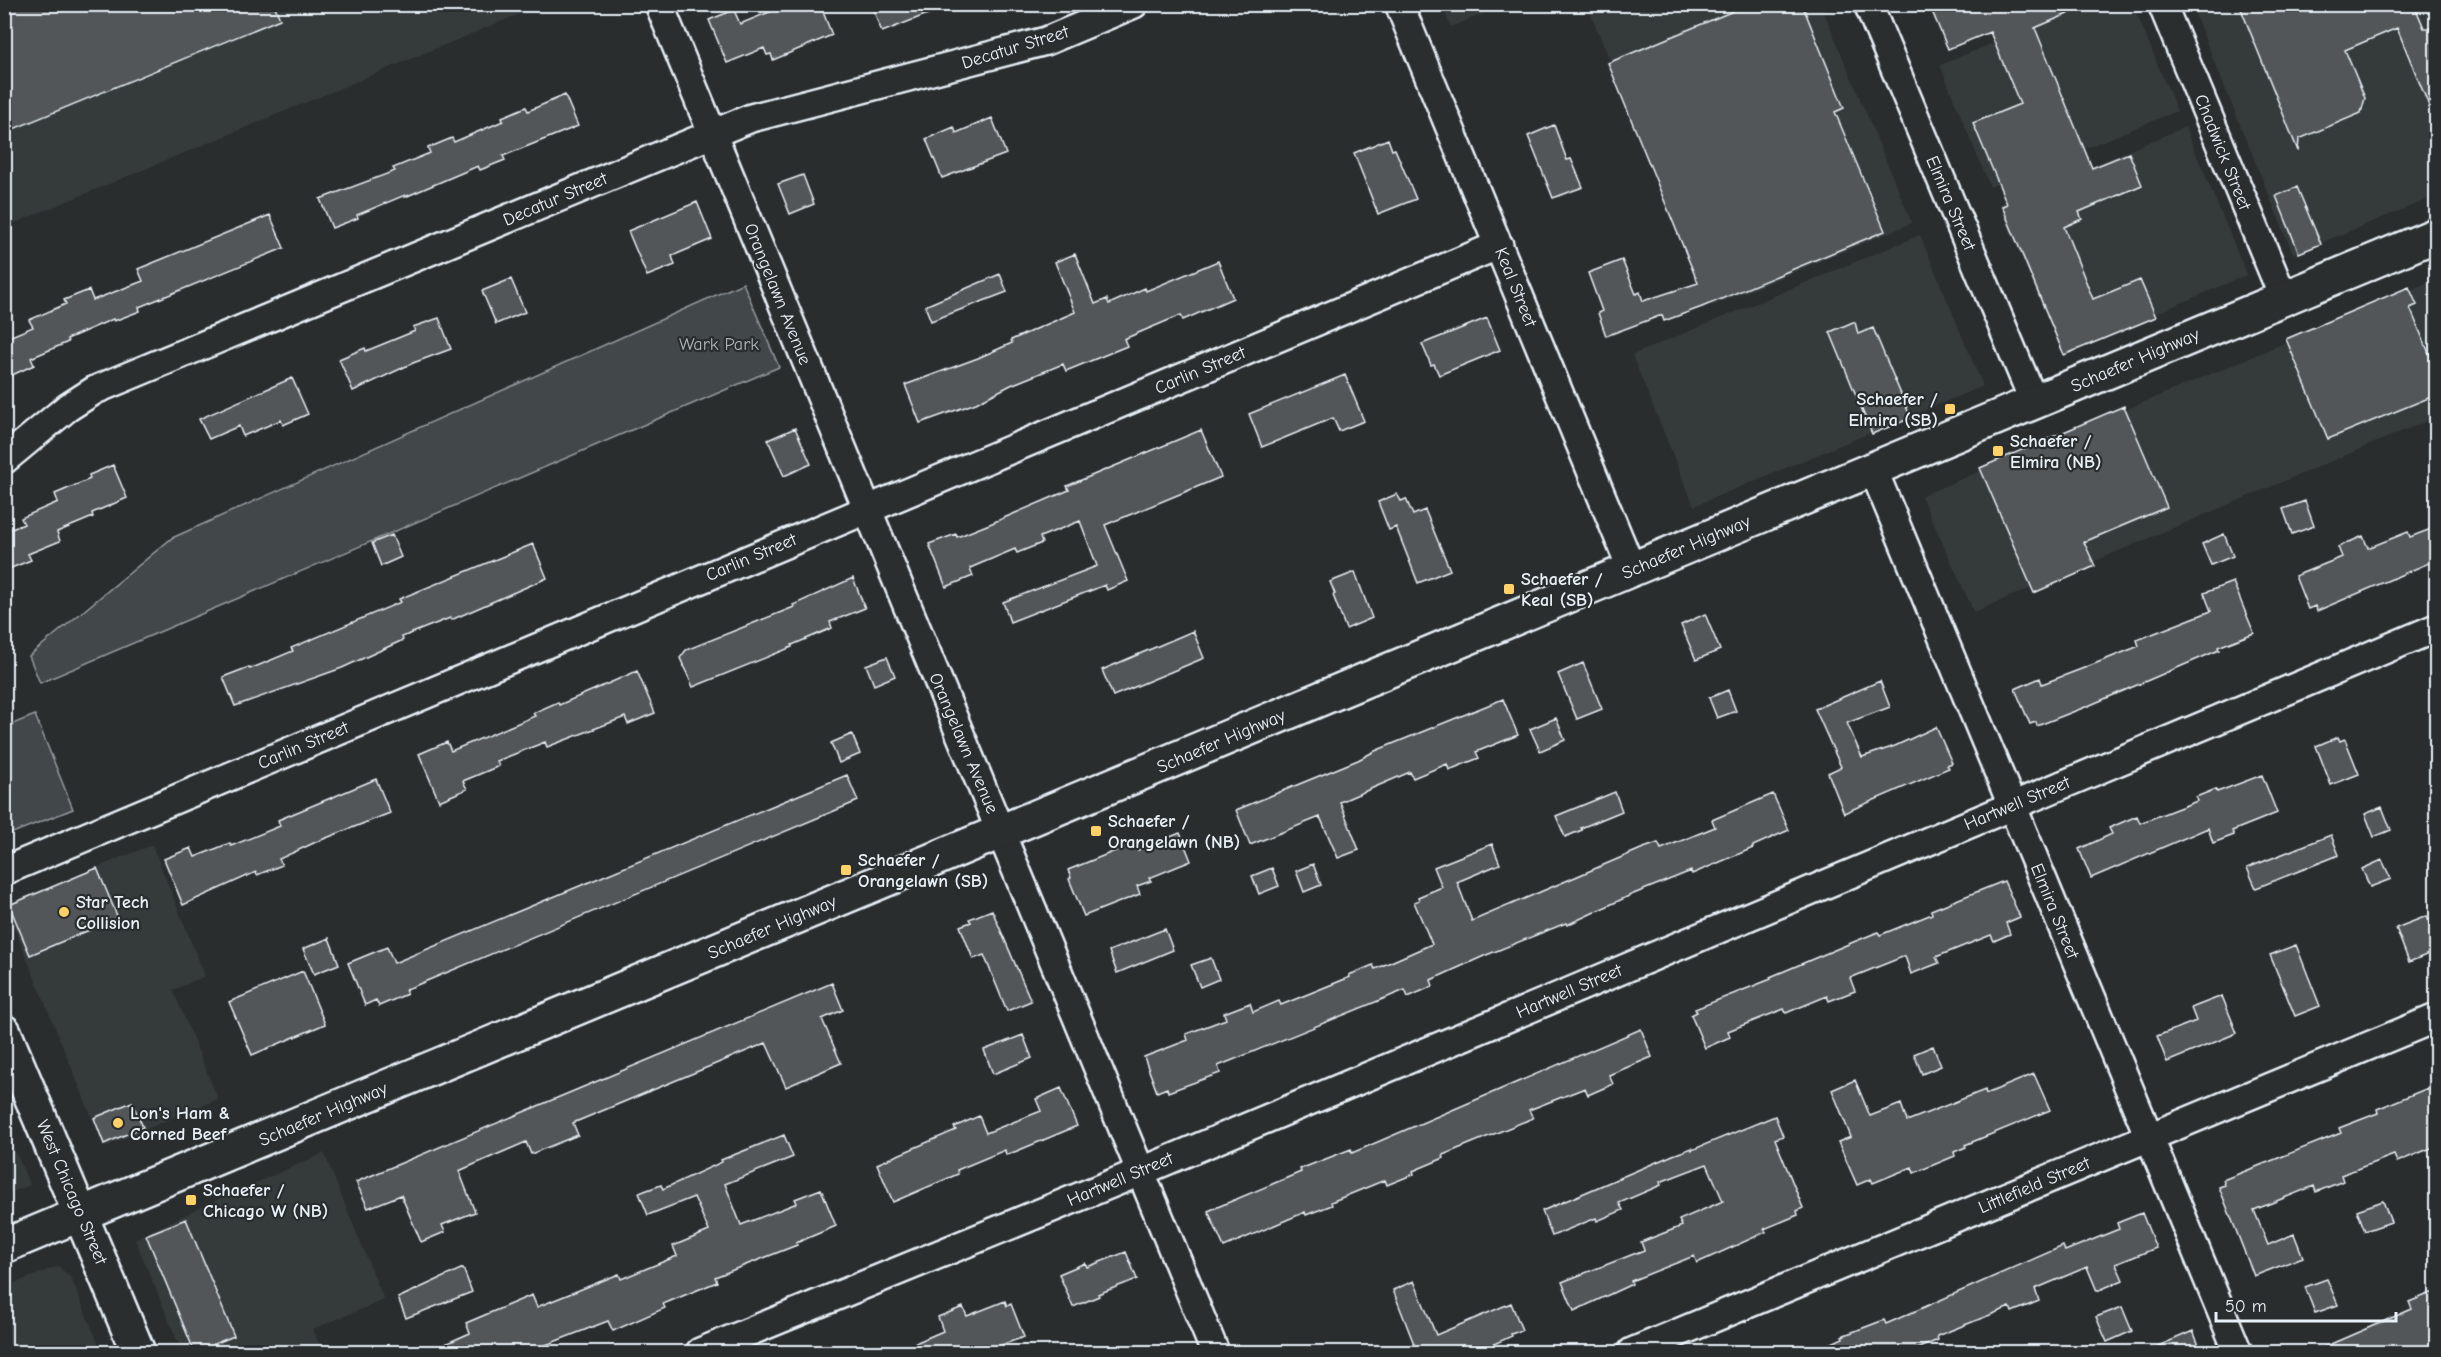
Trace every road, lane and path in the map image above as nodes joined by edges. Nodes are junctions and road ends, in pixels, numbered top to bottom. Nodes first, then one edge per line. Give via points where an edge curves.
1 (659, 4) edge
2 (1134, 4) edge
3 (1399, 4) edge
4 (1868, 4) edge
5 (2162, 4) edge
6 (712, 134) junction
7 (2436, 235) edge
8 (1499, 245) junction
9 (2284, 298) junction
10 (2034, 402) junction
11 (4, 460) edge
12 (1873, 469) junction
13 (867, 508) junction
14 (1632, 570) junction
15 (2436, 628) edge
16 (2012, 805) junction
17 (1001, 831) junction
18 (4, 871) edge
19 (2436, 1018) edge
20 (4, 1032) edge
21 (2149, 1138) junction
22 (1140, 1172) junction
23 (81, 1214) junction
24 (4, 1246) edge
25 (138, 1353) edge
26 (700, 1353) edge
27 (1215, 1353) edge
28 (1632, 1353) edge
29 (2238, 1353) edge

1 - 6 street, Orangelawn Avenue
2 - 6 street, Decatur Street via 1047,41 751,118
3 - 8 street, Keal Street
4 - 10 street, Elmira Street
5 - 9 street, Chadwick Street
6 - 11 street, Decatur Street via 95,390
6 - 13 street, Orangelawn Avenue
7 - 9 main road, Schaefer Highway
8 - 13 street, Carlin Street
8 - 14 street, Keal Street
9 - 10 main road, Schaefer Highway
10 - 12 main road, Schaefer Highway
12 - 14 main road, Schaefer Highway
12 - 16 street, Elmira Street
13 - 17 street, Orangelawn Avenue
13 - 18 street, Carlin Street
14 - 17 main road, Schaefer Highway
15 - 16 street, Hartwell Street
16 - 21 street, Elmira Street
16 - 22 street, Hartwell Street
17 - 22 street, Orangelawn Avenue
17 - 23 main road, Schaefer Highway
19 - 21 street, Littlefield Street
20 - 23 main road, West Chicago Street
21 - 28 street, Littlefield Street
21 - 29 street, Elmira Street
22 - 26 street, Hartwell Street
22 - 27 street, Orangelawn Avenue
23 - 24 main road, Schaefer Highway
23 - 25 main road, West Chicago Street

